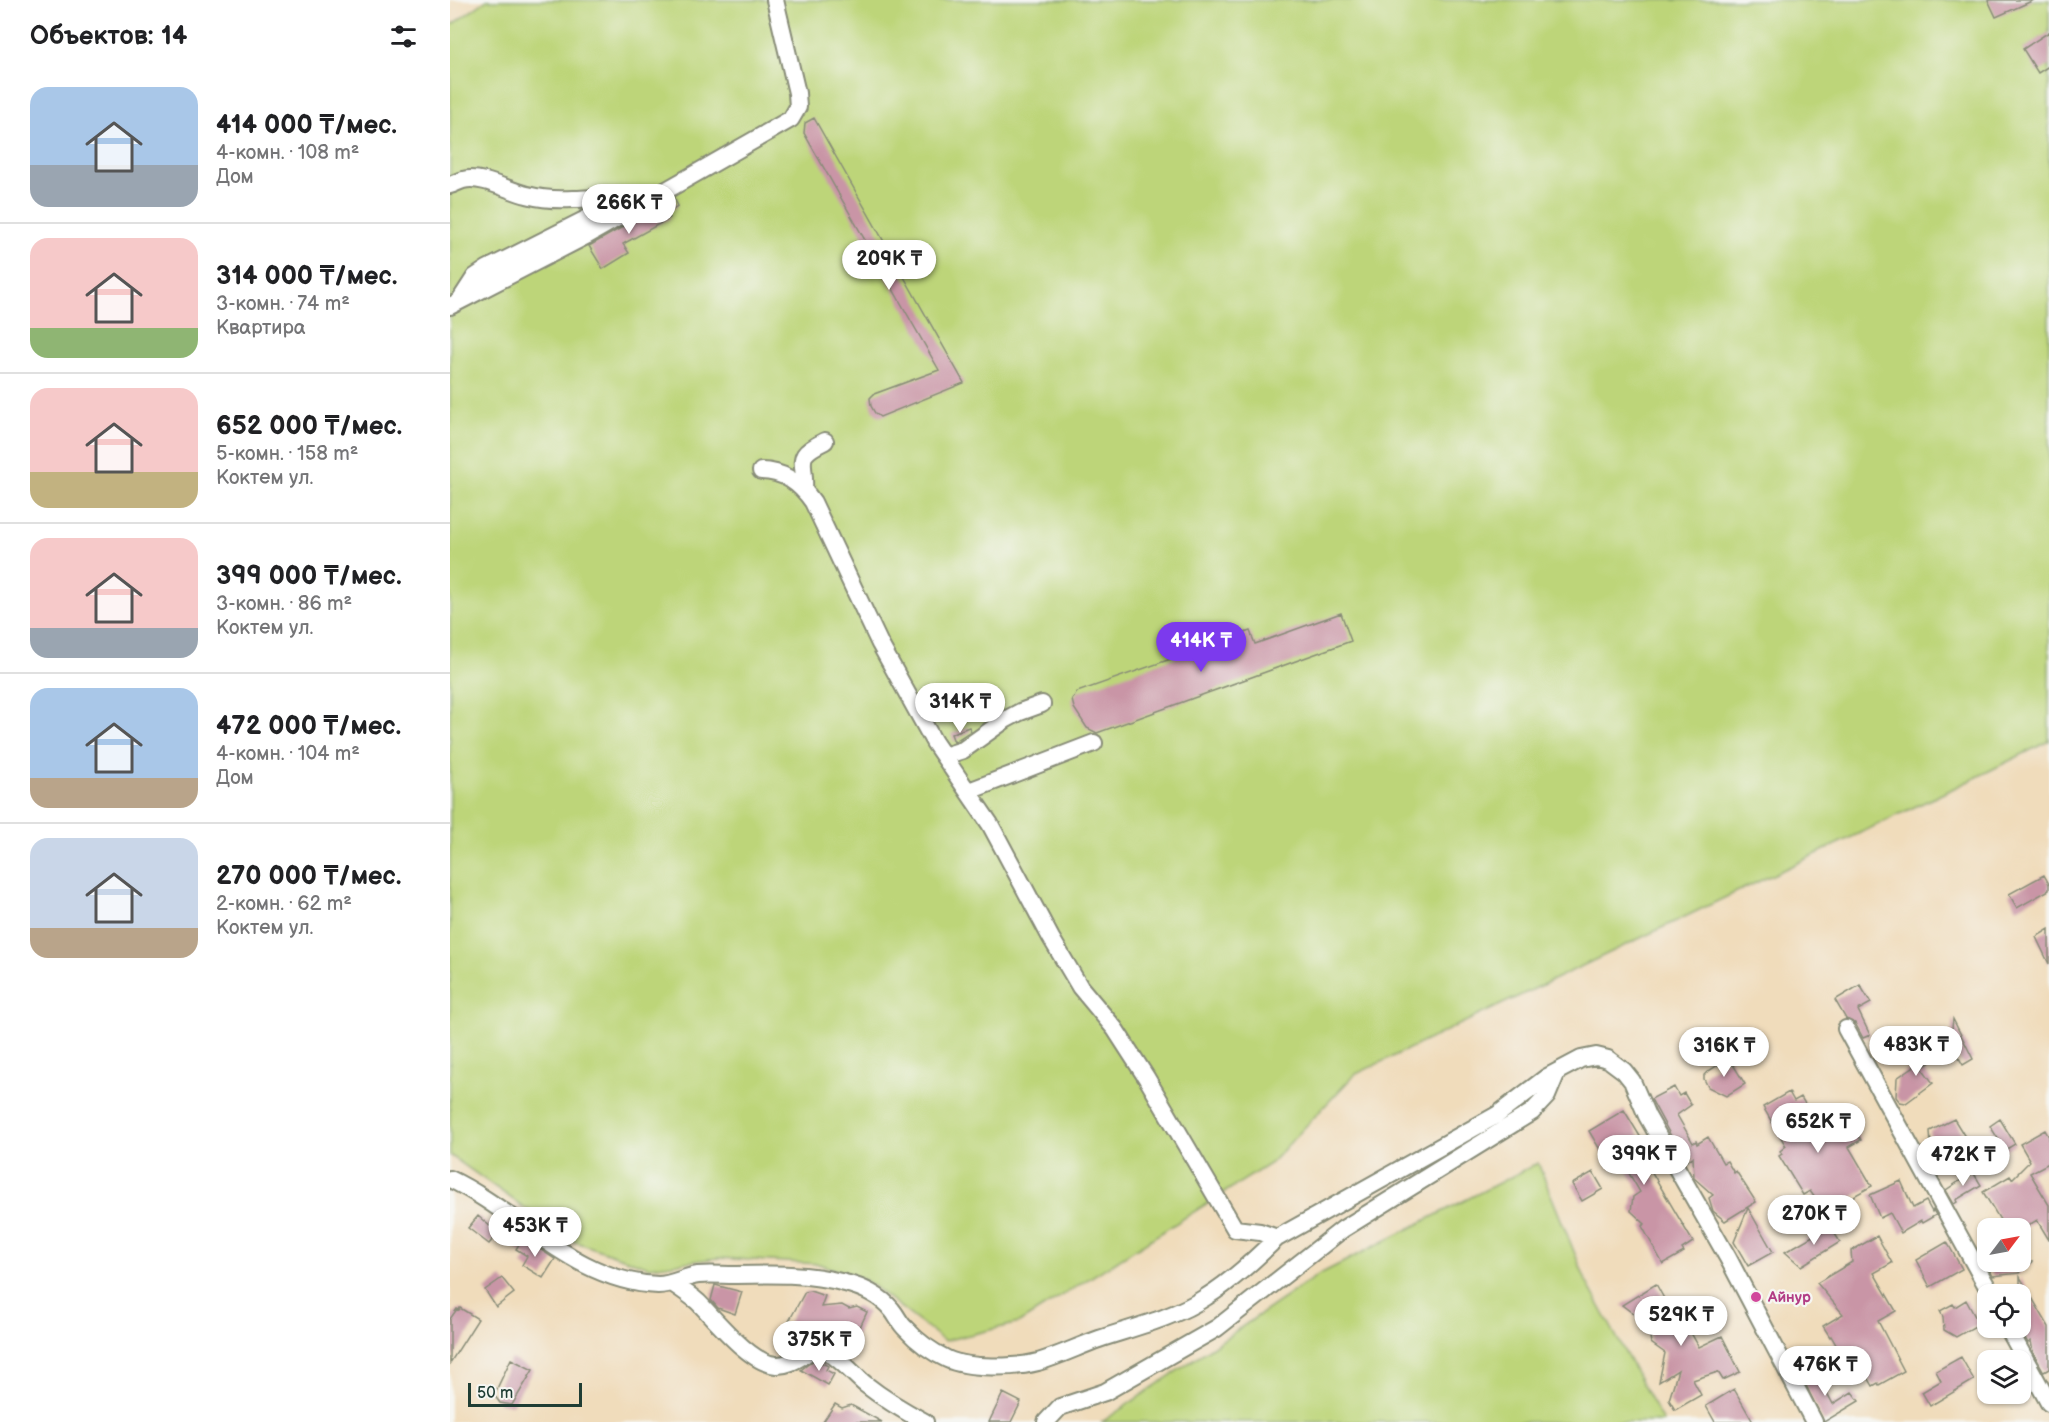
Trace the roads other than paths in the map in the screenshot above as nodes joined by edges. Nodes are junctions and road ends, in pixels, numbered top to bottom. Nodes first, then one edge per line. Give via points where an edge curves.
1 (775, 0) edge
2 (450, 185) edge
3 (625, 206) junction
4 (455, 303) edge
5 (825, 441) dead end
6 (761, 471) dead end
7 (804, 489) junction
8 (1042, 704) dead end
9 (1094, 743) dead end
10 (944, 756) junction
11 (969, 791) junction
12 (1846, 1029) dead end
13 (1557, 1072) junction
14 (450, 1179) edge
15 (1277, 1238) junction
16 (672, 1283) junction
17 (1986, 1284) edge
18 (2013, 1338) edge
19 (829, 1353) dead end
20 (806, 1354) dead end
21 (2049, 1403) edge
22 (900, 1416) edge
23 (925, 1422) edge
24 (1046, 1422) edge
25 (1814, 1422) edge

1 - 3 street via 797,93 798,107 791,119
2 - 3 street via 472,179 526,195 565,200 604,198
3 - 4 street via 586,236
5 - 7 street via 806,454 801,464
6 - 7 street via 774,471
7 - 10 street via 823,520 880,644
8 - 10 street via 1012,716 963,750
9 - 11 street
10 - 11 street
11 - 15 street via 1080,987 1115,1029 1235,1229
12 - 17 street
13 - 15 street via 1497,1115
13 - 24 street via 1547,1096 1532,1112 1343,1229 1217,1328 1105,1392 1060,1407
13 - 25 street via 1596,1056 1608,1059 1624,1071
14 - 16 street via 581,1264 624,1279 657,1285
15 - 16 street via 1249,1266 1183,1310 1037,1362 1006,1366 962,1364 948,1359 905,1328 878,1297 845,1283 767,1273 696,1275
16 - 20 street via 765,1362 777,1366
18 - 21 street
19 - 22 street
22 - 23 street

